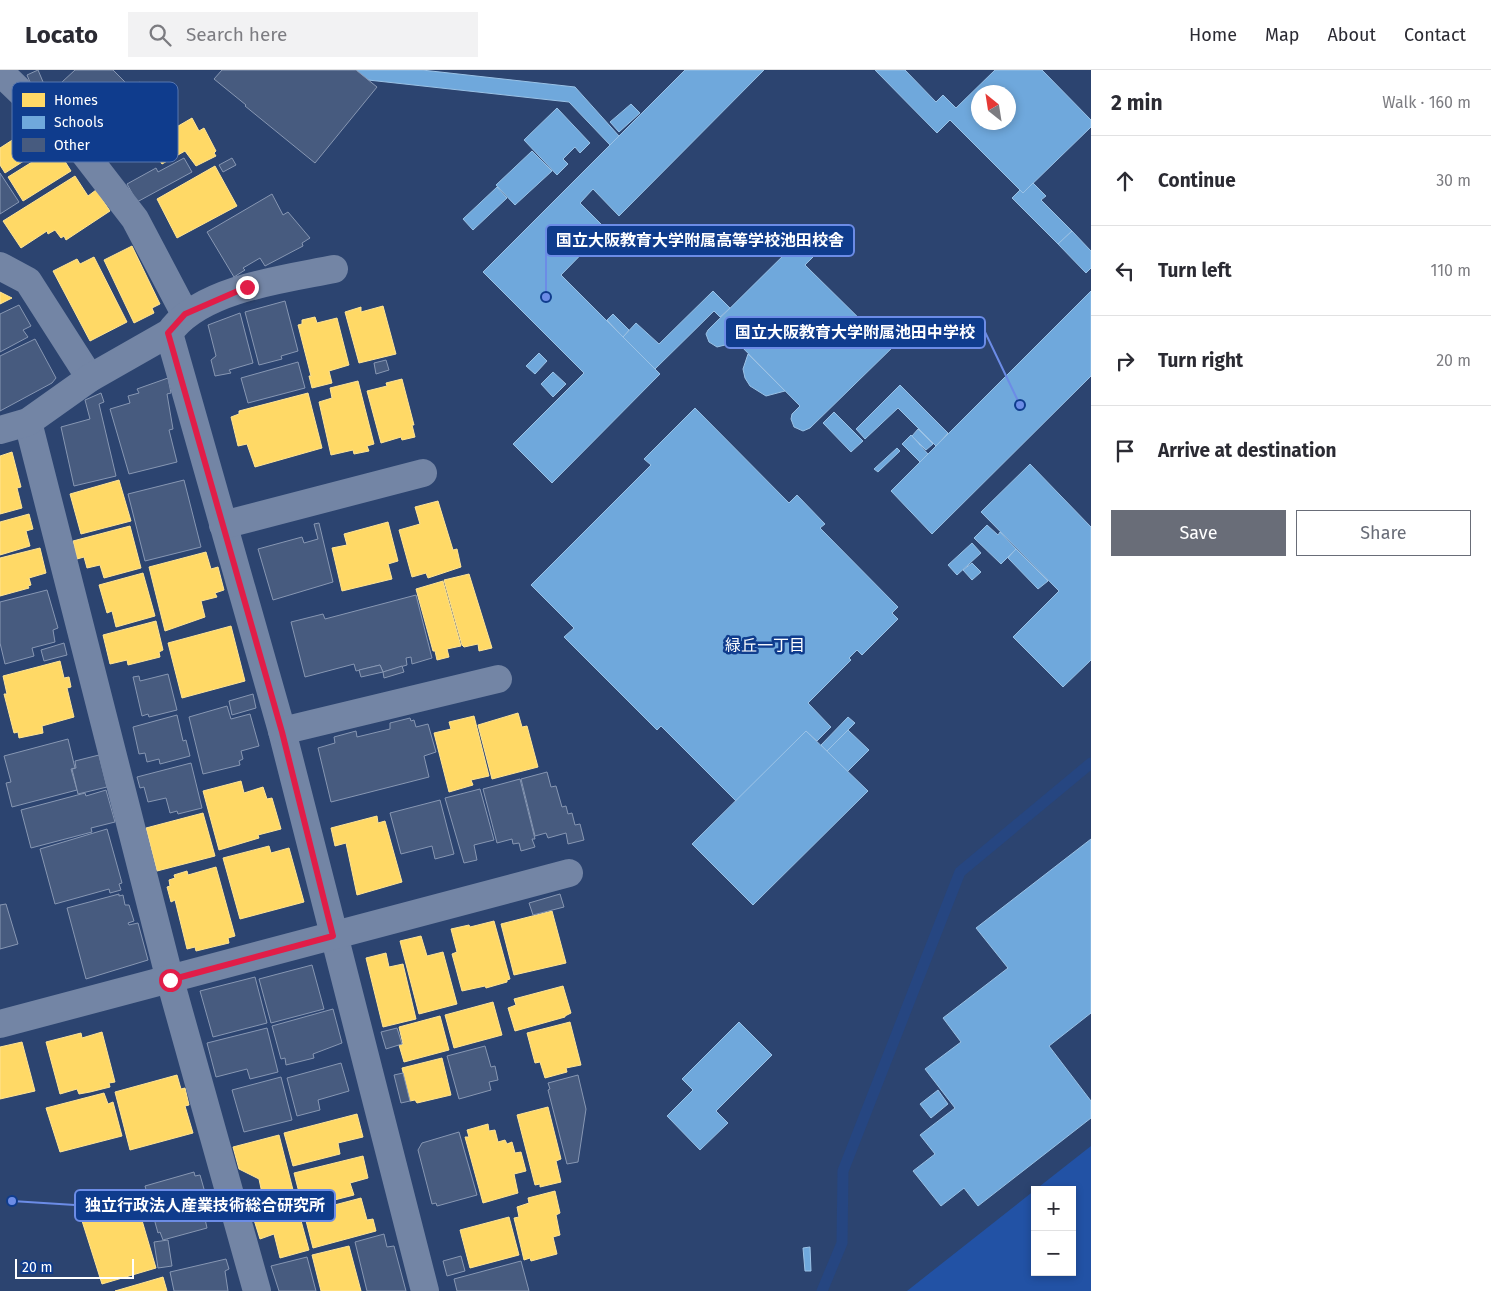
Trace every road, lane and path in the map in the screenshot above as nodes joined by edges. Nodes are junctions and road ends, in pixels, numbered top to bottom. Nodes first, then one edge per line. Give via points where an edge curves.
1 (0, 72) edge
2 (12, 84) edge
3 (91, 162) edge
4 (0, 266) edge
5 (334, 270) dead end
6 (177, 323) junction
7 (90, 378) junction
8 (28, 422) junction
9 (0, 430) edge
10 (423, 473) dead end
11 (223, 524) junction
12 (498, 679) dead end
13 (282, 732) junction
14 (569, 873) dead end
15 (333, 936) junction
16 (170, 980) junction
17 (0, 1024) edge
18 (257, 1291) edge
19 (425, 1291) edge

1 - 2 street
3 - 6 street via 135,219
4 - 7 street via 28,281
5 - 6 street via 247,287
6 - 7 street
6 - 11 street
7 - 8 street
8 - 9 street
8 - 16 street
10 - 11 street
11 - 13 street
12 - 13 street
13 - 15 street
14 - 15 street
15 - 16 street
15 - 19 street
16 - 17 street
16 - 18 street

